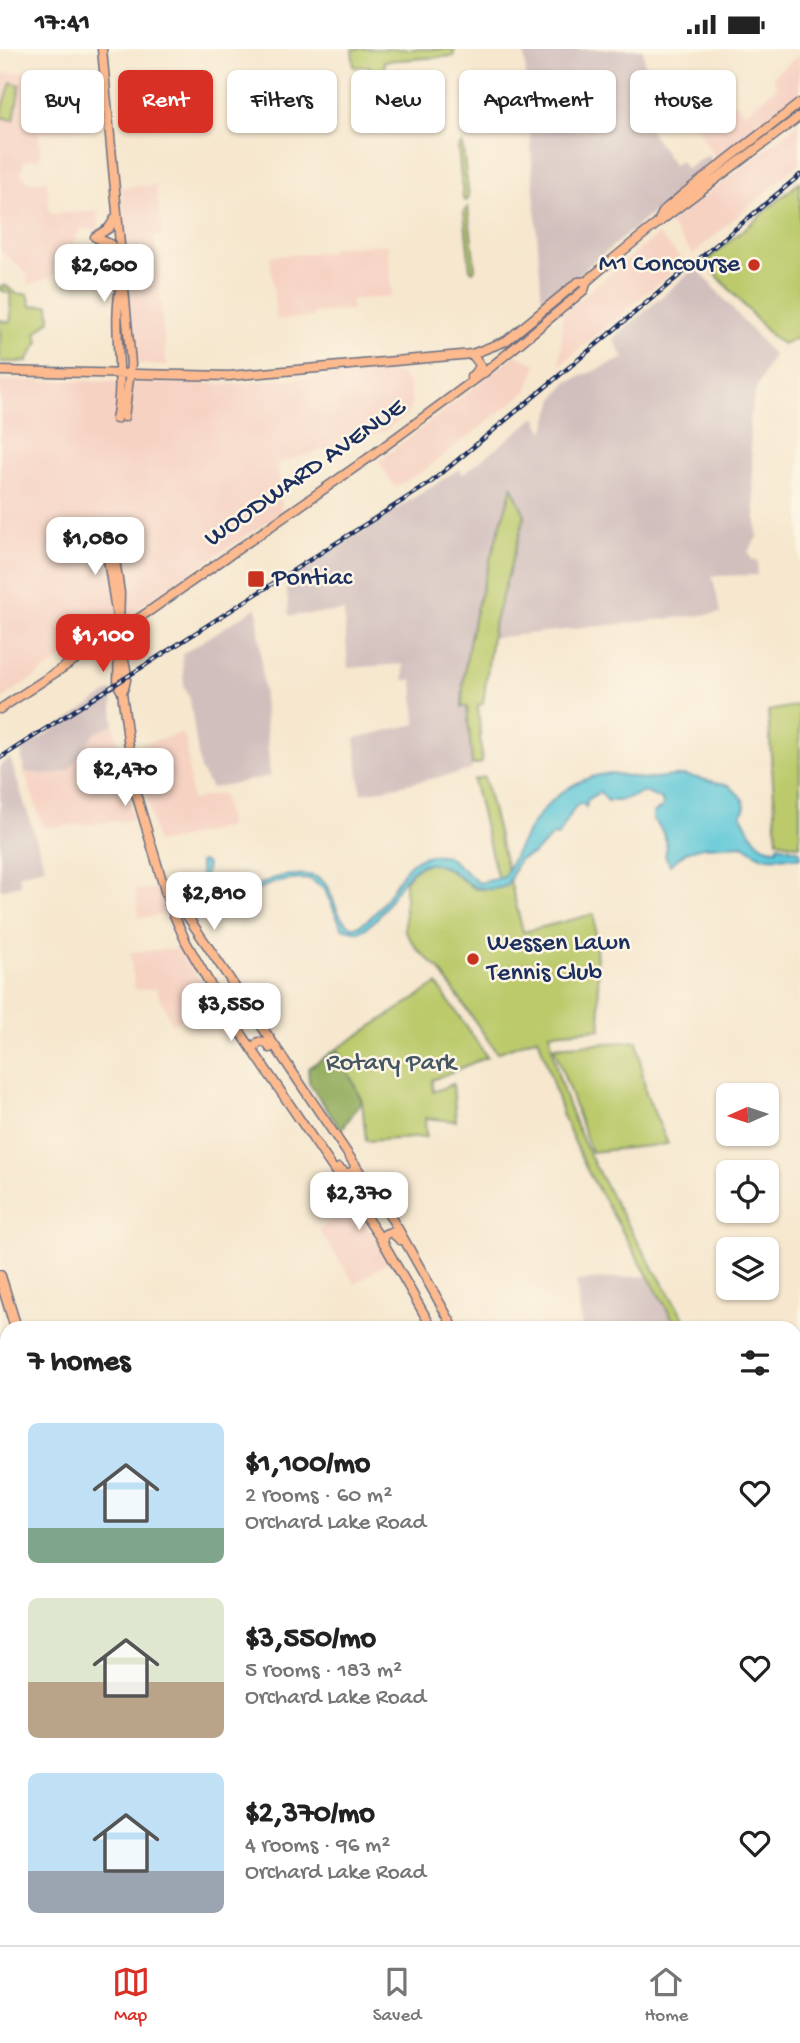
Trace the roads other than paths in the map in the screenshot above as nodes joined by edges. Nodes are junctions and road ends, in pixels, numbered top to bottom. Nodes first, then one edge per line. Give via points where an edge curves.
1 (102, 49) edge
2 (797, 106) edge
3 (800, 116) edge
4 (770, 139) junction
5 (117, 215) junction
6 (659, 220) junction
7 (120, 254) junction
8 (122, 280) junction
9 (587, 281) junction
10 (118, 333) junction
11 (472, 354) junction
12 (131, 356) junction
13 (0, 371) edge
14 (121, 374) junction
15 (131, 374) junction
16 (446, 401) junction
17 (111, 553) dead end
18 (119, 630) junction
19 (0, 709) edge
20 (165, 884) junction
21 (186, 942) junction
22 (198, 964) junction
23 (235, 990) junction
24 (248, 1009) junction
25 (253, 1050) junction
26 (290, 1071) junction
27 (304, 1125) junction
28 (355, 1164) junction
29 (383, 1242) junction
30 (0, 1276) edge
31 (426, 1276) junction
32 (14, 1321) edge
33 (428, 1321) edge
34 (450, 1321) edge

1 - 5 main road
2 - 4 main road via 766,134
2 - 6 main road, WOODWARD AVENUE via 664,210
3 - 4 main road, WOODWARD AVENUE
4 - 6 main road, WOODWARD AVENUE via 677,212
5 - 7 main road
5 - 7 main road via 109,228 95,237
6 - 9 main road, WOODWARD AVENUE
7 - 8 main road
8 - 10 main road
8 - 12 main road
9 - 11 main road, WOODWARD AVENUE via 578,282 506,341
9 - 16 main road, WOODWARD AVENUE via 584,290
10 - 12 main road via 123,353
10 - 14 main road
11 - 15 main road, WOODWARD AVENUE via 229,376
11 - 16 main road via 481,366
12 - 15 main road
13 - 14 main road, WOODWARD AVENUE
14 - 15 main road, WOODWARD AVENUE
14 - 15 main road via 120,418
16 - 18 main road, WOODWARD AVENUE
17 - 18 main road via 120,593
18 - 19 main road, WOODWARD AVENUE
18 - 20 main road via 118,685 134,787
20 - 21 main road
20 - 23 main road
21 - 22 main road
21 - 23 main road via 199,944
22 - 24 main road via 235,1016 243,1017
22 - 25 main road
23 - 24 main road
24 - 26 main road
25 - 26 main road via 255,1043 266,1043
25 - 27 main road
26 - 28 main road
27 - 28 main road via 312,1128 342,1172 351,1174
27 - 29 main road
28 - 31 main road
29 - 31 main road via 385,1234 395,1233 420,1274
29 - 33 main road
30 - 32 highway
31 - 34 main road

